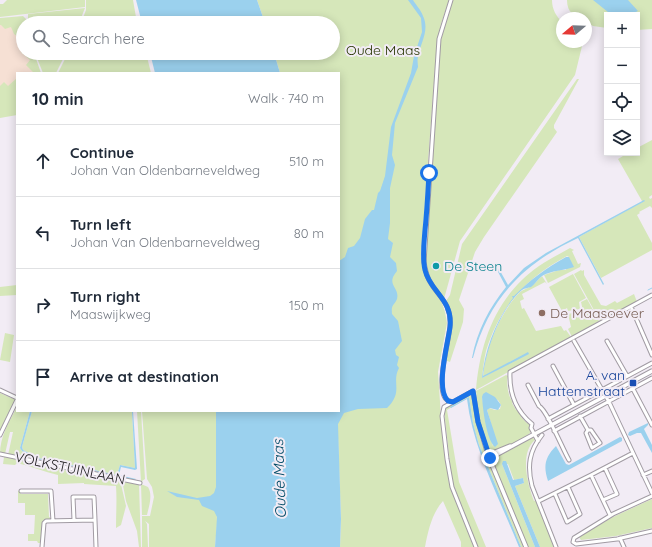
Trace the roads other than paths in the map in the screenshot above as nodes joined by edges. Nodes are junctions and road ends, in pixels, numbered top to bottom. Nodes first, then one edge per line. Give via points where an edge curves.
1 (451, 0) edge
2 (652, 296) edge
3 (632, 309) dead end
4 (574, 341) dead end
5 (608, 341) dead end
6 (652, 355) edge
7 (652, 363) edge
8 (553, 366) dead end
9 (652, 371) edge
10 (627, 376) junction
11 (652, 378) edge
12 (528, 385) dead end
13 (633, 388) junction
14 (0, 390) edge
15 (602, 390) junction
16 (605, 396) junction
17 (16, 398) edge
18 (16, 401) edge
19 (453, 402) junction
20 (609, 402) junction
21 (574, 405) junction
22 (580, 416) junction
23 (548, 419) junction
24 (652, 424) edge
25 (551, 425) junction
26 (588, 430) junction
27 (554, 431) junction
28 (534, 434) junction
29 (0, 435) edge
30 (542, 435) dead end
31 (538, 440) junction
32 (633, 453) junction
33 (0, 454) edge
34 (489, 457) junction
35 (569, 460) dead end
36 (605, 468) junction
37 (652, 471) edge
38 (643, 475) junction
39 (591, 476) junction
40 (140, 483) dead end
41 (568, 487) junction
42 (21, 491) dead end
43 (554, 494) junction
44 (652, 495) edge
45 (603, 500) junction
46 (539, 501) junction
47 (610, 515) junction
48 (74, 520) junction
49 (95, 520) junction
50 (53, 521) junction
51 (652, 531) edge
52 (620, 538) junction
53 (42, 547) edge
54 (96, 547) edge
55 (476, 547) edge
56 (526, 547) edge
57 (556, 547) edge
58 (624, 547) edge

1 - 19 street via 439,39 424,262 428,278 449,311 450,326 443,369 443,387 445,399
2 - 28 street via 510,372 511,395 515,405 532,424
3 - 6 street
4 - 15 street
5 - 10 street
7 - 10 street
8 - 21 street
9 - 16 street
10 - 15 street
11 - 13 street
12 - 23 street
13 - 20 street
13 - 24 street
14 - 17 street
15 - 16 street
15 - 21 street
16 - 20 street
16 - 25 street
18 - 29 street
19 - 34 street via 473,391 478,422
19 - 55 street via 444,407 442,416 447,460 455,496
20 - 22 street
20 - 32 street
21 - 23 street
22 - 26 street
22 - 27 street
23 - 25 street
25 - 27 street
25 - 28 street
26 - 26 street via 586,433 592,448 600,443 591,430
27 - 35 street
28 - 31 street
28 - 34 street
30 - 31 street
31 - 46 street via 530,457 529,467 532,486
32 - 36 street
32 - 38 street
33 - 40 street, VOLKSTUINLAAN
34 - 56 street
36 - 39 street
36 - 45 street via 617,494
37 - 38 street
38 - 44 street
39 - 41 street
39 - 45 street
41 - 43 street
41 - 43 street via 580,514 568,522
42 - 50 street via 51,490
43 - 46 street
44 - 47 street
45 - 47 street
46 - 57 street
47 - 52 street via 574,538 573,542 576,544
48 - 49 street
48 - 49 street via 73,498 94,497
48 - 50 street
49 - 54 street
50 - 53 street via 44,523
51 - 52 street
52 - 58 street

